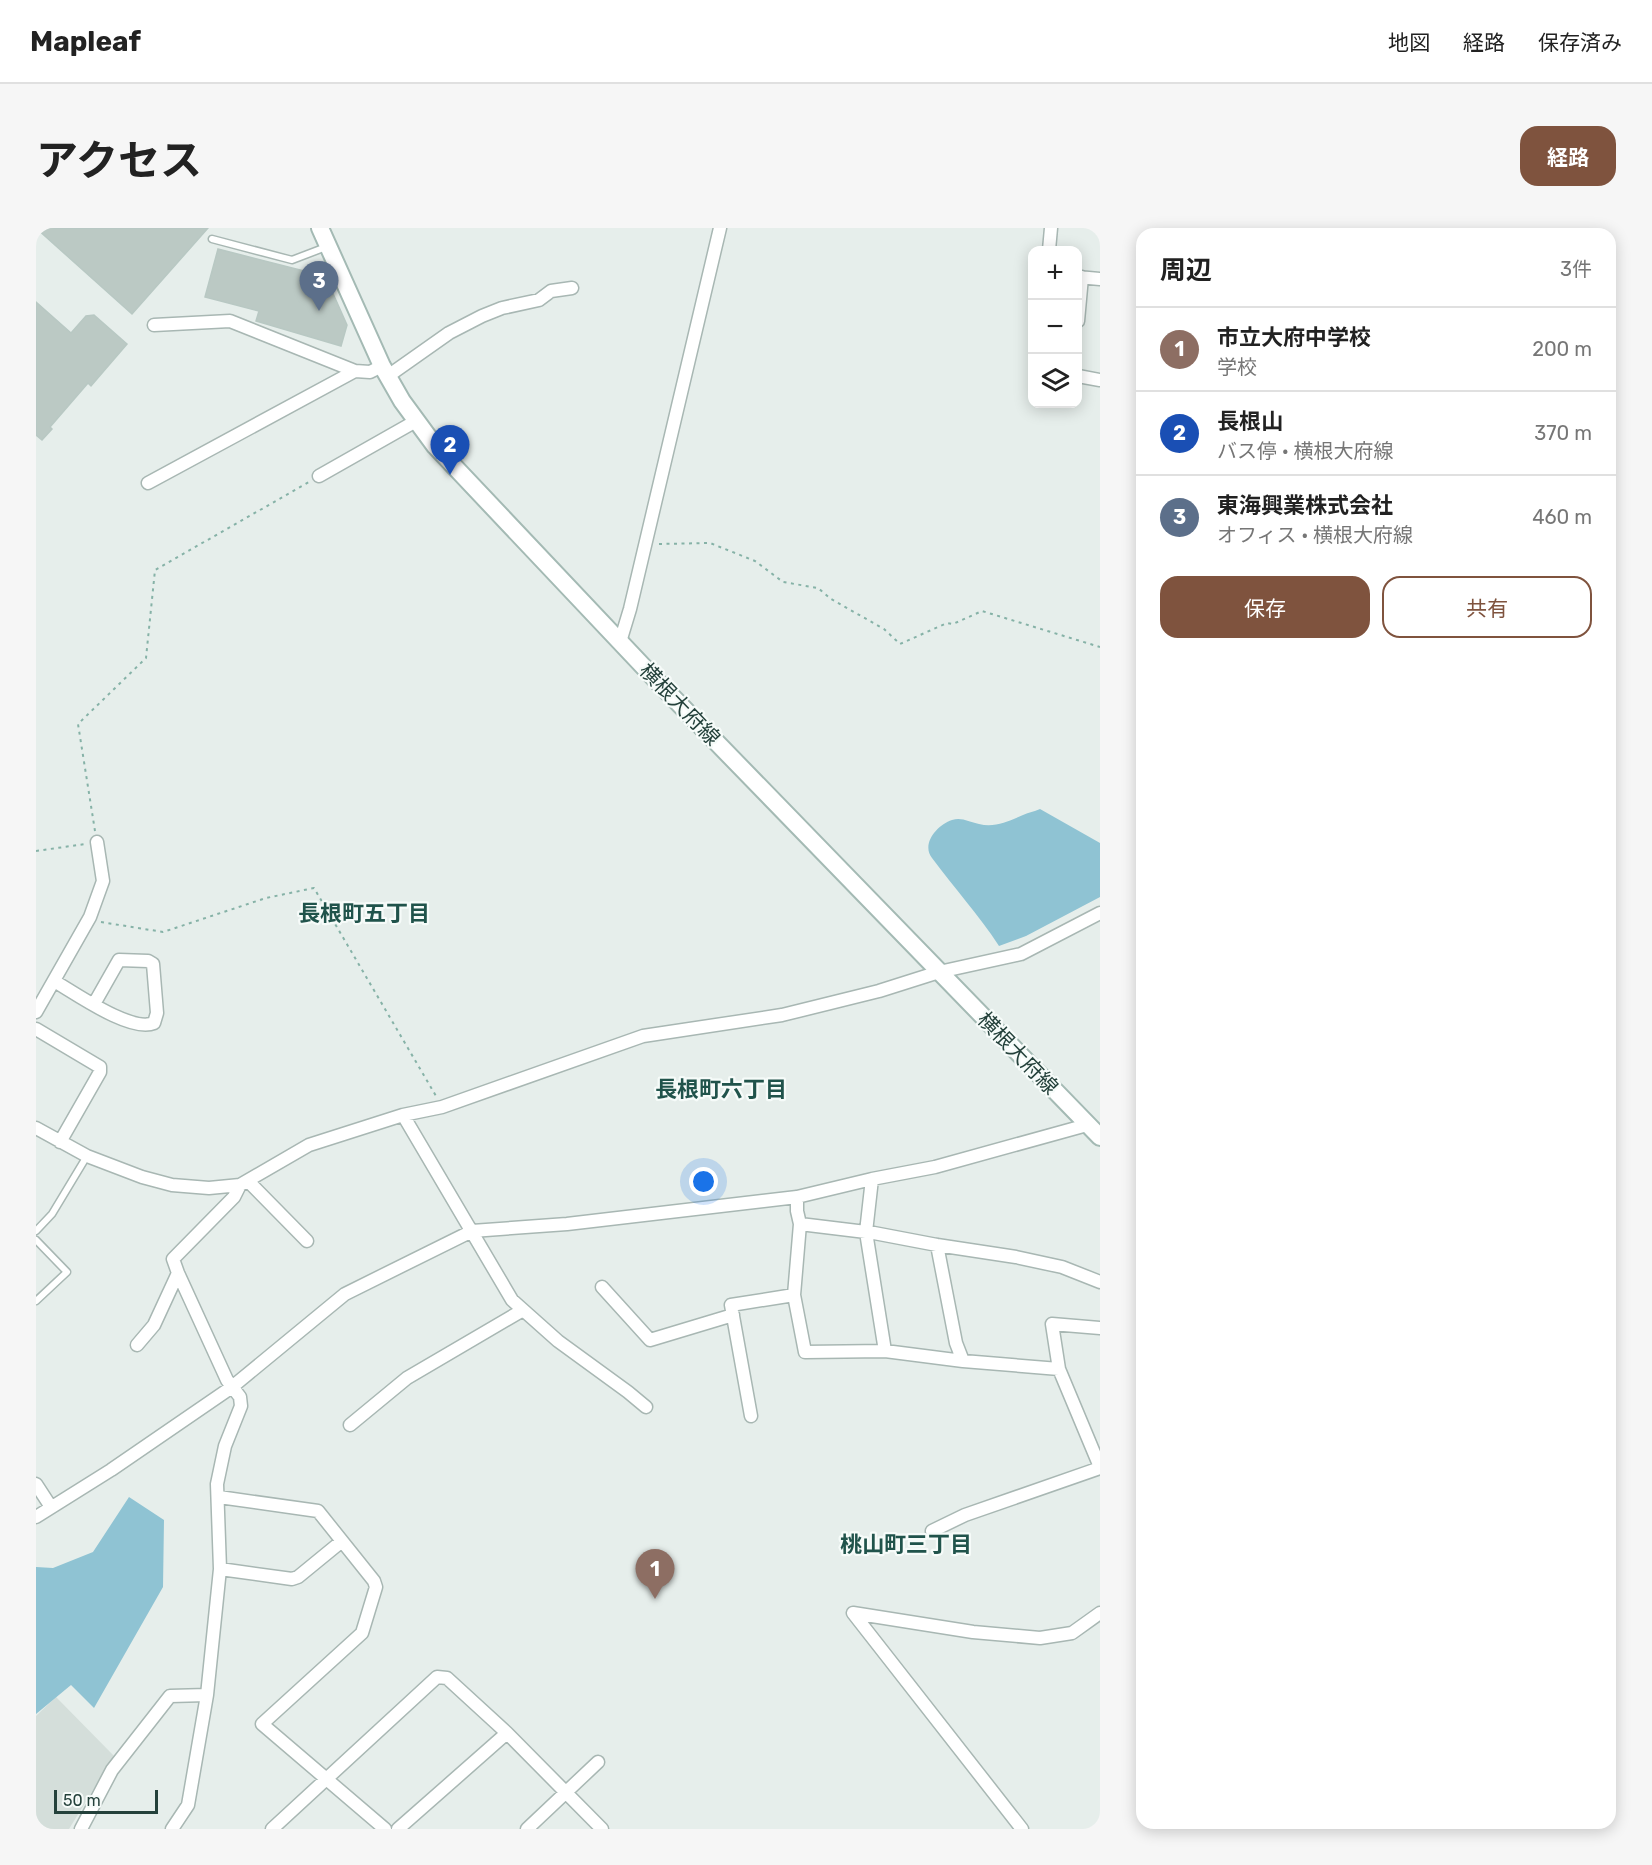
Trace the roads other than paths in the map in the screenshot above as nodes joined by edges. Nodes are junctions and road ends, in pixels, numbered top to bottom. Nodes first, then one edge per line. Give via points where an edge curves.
1 (320, 228) edge
2 (720, 228) edge
3 (1051, 228) edge
4 (212, 239) dead end
5 (328, 246) junction
6 (1049, 246) edge
7 (1082, 277) edge
8 (1100, 279) edge
9 (572, 288) dead end
10 (154, 325) dead end
11 (355, 371) junction
12 (385, 371) junction
13 (1082, 377) edge
14 (1100, 380) edge
15 (416, 421) junction
16 (319, 476) road end
17 (148, 483) dead end
18 (620, 642) junction
19 (97, 842) road end
20 (1100, 913) edge
21 (939, 972) junction
22 (54, 981) junction
23 (94, 1004) junction
24 (36, 1012) edge
25 (36, 1029) edge
26 (403, 1115) junction
27 (1087, 1125) junction
28 (36, 1129) edge
29 (1100, 1137) edge
30 (60, 1142) junction
31 (87, 1156) junction
32 (872, 1179) junction
33 (244, 1183) junction
34 (797, 1197) junction
35 (800, 1224) junction
36 (36, 1231) edge
37 (471, 1231) junction
38 (867, 1232) junction
39 (36, 1240) edge
40 (307, 1241) dead end
41 (937, 1245) junction
42 (178, 1273) junction
43 (1100, 1282) edge
44 (602, 1287) dead end
45 (794, 1295) junction
46 (36, 1301) edge
47 (523, 1310) junction
48 (733, 1315) junction
49 (1100, 1328) edge
50 (137, 1345) dead end
51 (885, 1351) junction
52 (963, 1362) junction
53 (1059, 1369) junction
54 (232, 1387) junction
55 (646, 1407) dead end
56 (751, 1416) dead end
57 (351, 1425) dead end
58 (1100, 1467) edge
59 (36, 1484) edge
60 (219, 1497) junction
61 (51, 1507) junction
62 (36, 1517) edge
63 (932, 1532) dead end
64 (342, 1541) junction
65 (220, 1569) junction
66 (1100, 1613) edge
67 (207, 1695) junction
68 (507, 1733) junction
69 (598, 1762) dead end
70 (326, 1779) junction
71 (567, 1792) junction
72 (529, 1828) edge
73 (81, 1829) edge
74 (172, 1829) edge
75 (272, 1829) edge
76 (385, 1829) edge
77 (398, 1829) edge
78 (602, 1829) edge
79 (1022, 1829) edge

1 - 5 main road, 横根大府線
2 - 18 street
3 - 6 street
4 - 5 lane via 292,260
5 - 12 main road, 横根大府線
7 - 8 street
9 - 12 street via 551,291 539,300 482,316
10 - 11 street via 230,321
11 - 12 street
11 - 17 street
12 - 15 main road, 横根大府線
13 - 14 street
15 - 16 street
15 - 18 main road, 横根大府線
18 - 21 main road, 横根大府線
19 - 22 street via 103,881 90,918
20 - 21 street via 1021,954
21 - 26 street via 782,1016 643,1036 442,1107
21 - 27 main road, 横根大府線
22 - 23 street
22 - 24 street
23 - 23 street via 121,1020 154,1023 157,1013 153,964 119,960
25 - 30 street via 100,1067
26 - 33 street via 309,1145
26 - 37 street
27 - 29 main road, 横根大府線
27 - 32 street via 935,1167
28 - 30 street
30 - 31 street
31 - 33 street via 172,1185 208,1188
31 - 36 lane via 52,1214
32 - 34 street
32 - 38 street
33 - 40 street
33 - 42 street via 173,1259
34 - 35 street
34 - 37 street
35 - 38 street
35 - 45 street
37 - 47 street via 512,1300
37 - 54 street via 345,1294
38 - 41 street
38 - 51 street
39 - 46 lane via 67,1272
41 - 43 street via 1062,1267
41 - 52 street
42 - 50 street via 154,1325
42 - 54 street
44 - 48 street via 650,1340
45 - 48 street via 731,1305
45 - 51 street via 805,1352
47 - 55 street
47 - 57 street via 407,1378
48 - 56 street
49 - 53 street via 1052,1324
51 - 52 street
52 - 53 street
53 - 58 street
54 - 60 street via 241,1406 225,1446
54 - 61 street
58 - 63 street via 965,1515
59 - 61 street
60 - 64 street via 318,1511
60 - 65 street
61 - 62 street
64 - 65 street via 292,1579
64 - 70 street via 376,1587 362,1633 262,1724
65 - 67 street
66 - 79 street via 1072,1633 1040,1638 853,1613
67 - 73 street via 170,1696 112,1770
67 - 74 street via 188,1805
68 - 70 street via 447,1678 437,1677
68 - 71 street
68 - 77 street
69 - 71 street
70 - 75 street
70 - 76 street
71 - 72 street
71 - 78 street

